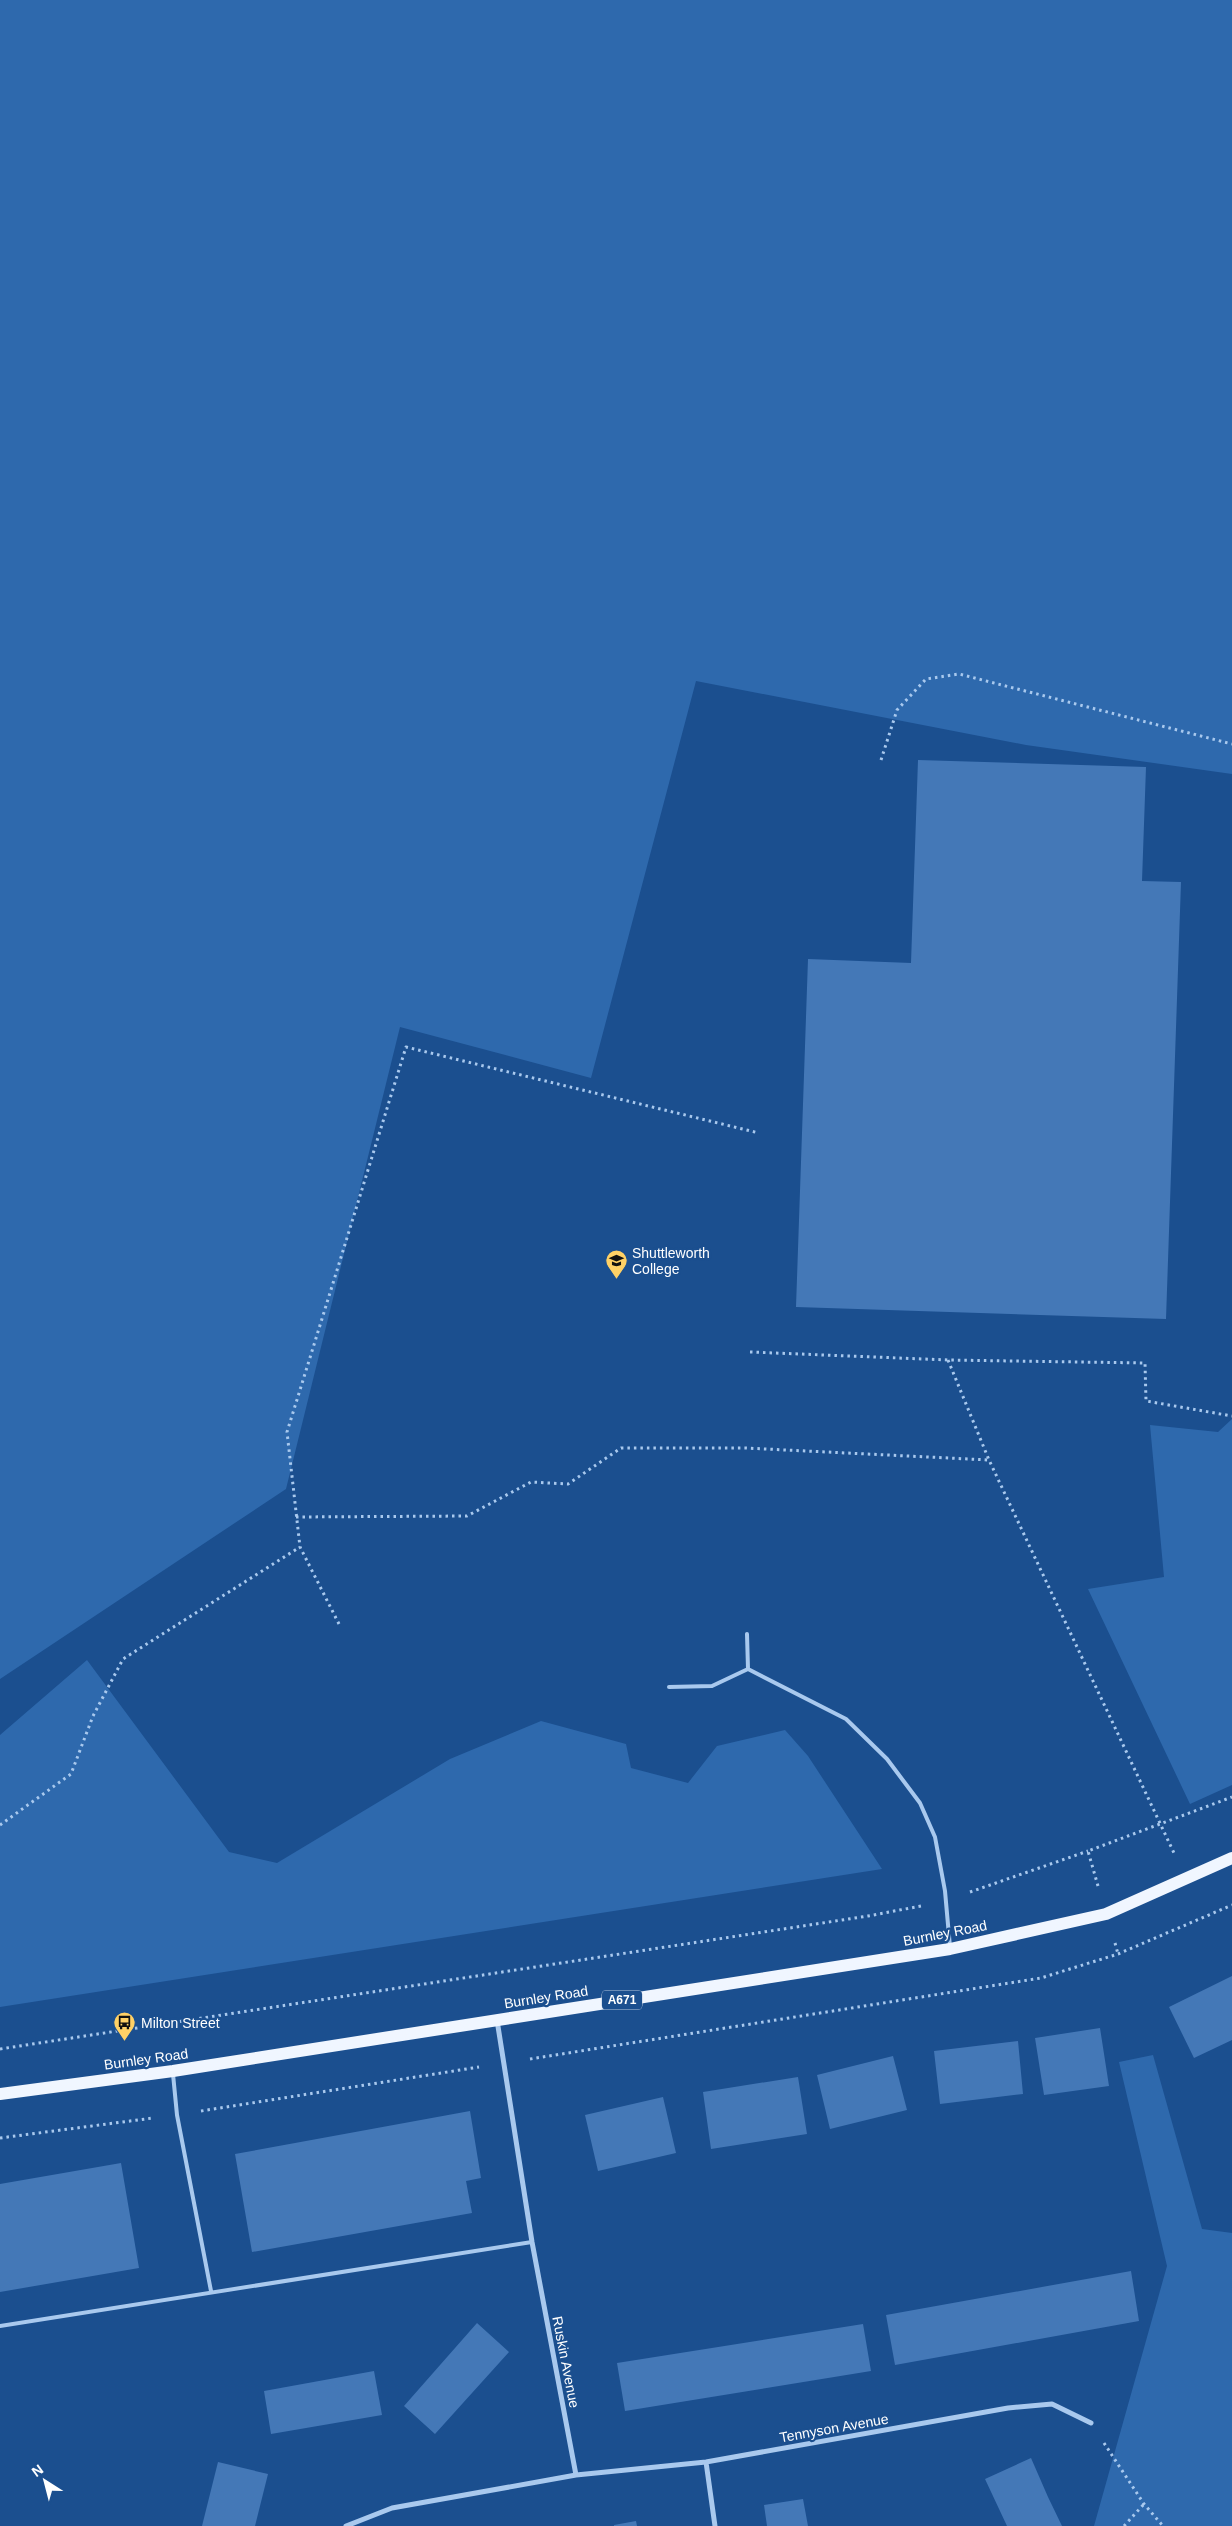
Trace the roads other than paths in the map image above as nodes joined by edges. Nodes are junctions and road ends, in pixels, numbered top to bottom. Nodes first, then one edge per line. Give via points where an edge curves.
1 (747, 1634) dead end
2 (748, 1669) junction
3 (669, 1687) dead end
4 (1232, 1858) edge
5 (950, 1949) junction
6 (497, 2020) junction
7 (172, 2071) junction
8 (0, 2094) edge
9 (532, 2242) junction
10 (211, 2291) junction
11 (0, 2326) edge
12 (1091, 2423) road end
13 (706, 2462) junction
14 (576, 2475) junction
15 (346, 2526) edge
16 (715, 2526) edge

1 - 2 lane
2 - 3 lane via 712,1686
2 - 5 lane via 846,1719 887,1759 920,1803 935,1837 946,1900
4 - 5 main road, Burnley Road / A671 via 1106,1914
5 - 6 main road, Burnley Road / A671
6 - 7 main road, Burnley Road / A671
6 - 9 street, Ruskin Avenue
7 - 8 main road, Burnley Road / A671
7 - 10 lane via 177,2114
9 - 10 lane
9 - 14 street, Ruskin Avenue
10 - 11 lane
12 - 13 street, Tennyson Avenue via 1052,2404 1008,2408
13 - 14 street, Tennyson Avenue
13 - 16 street
14 - 15 street via 392,2508

